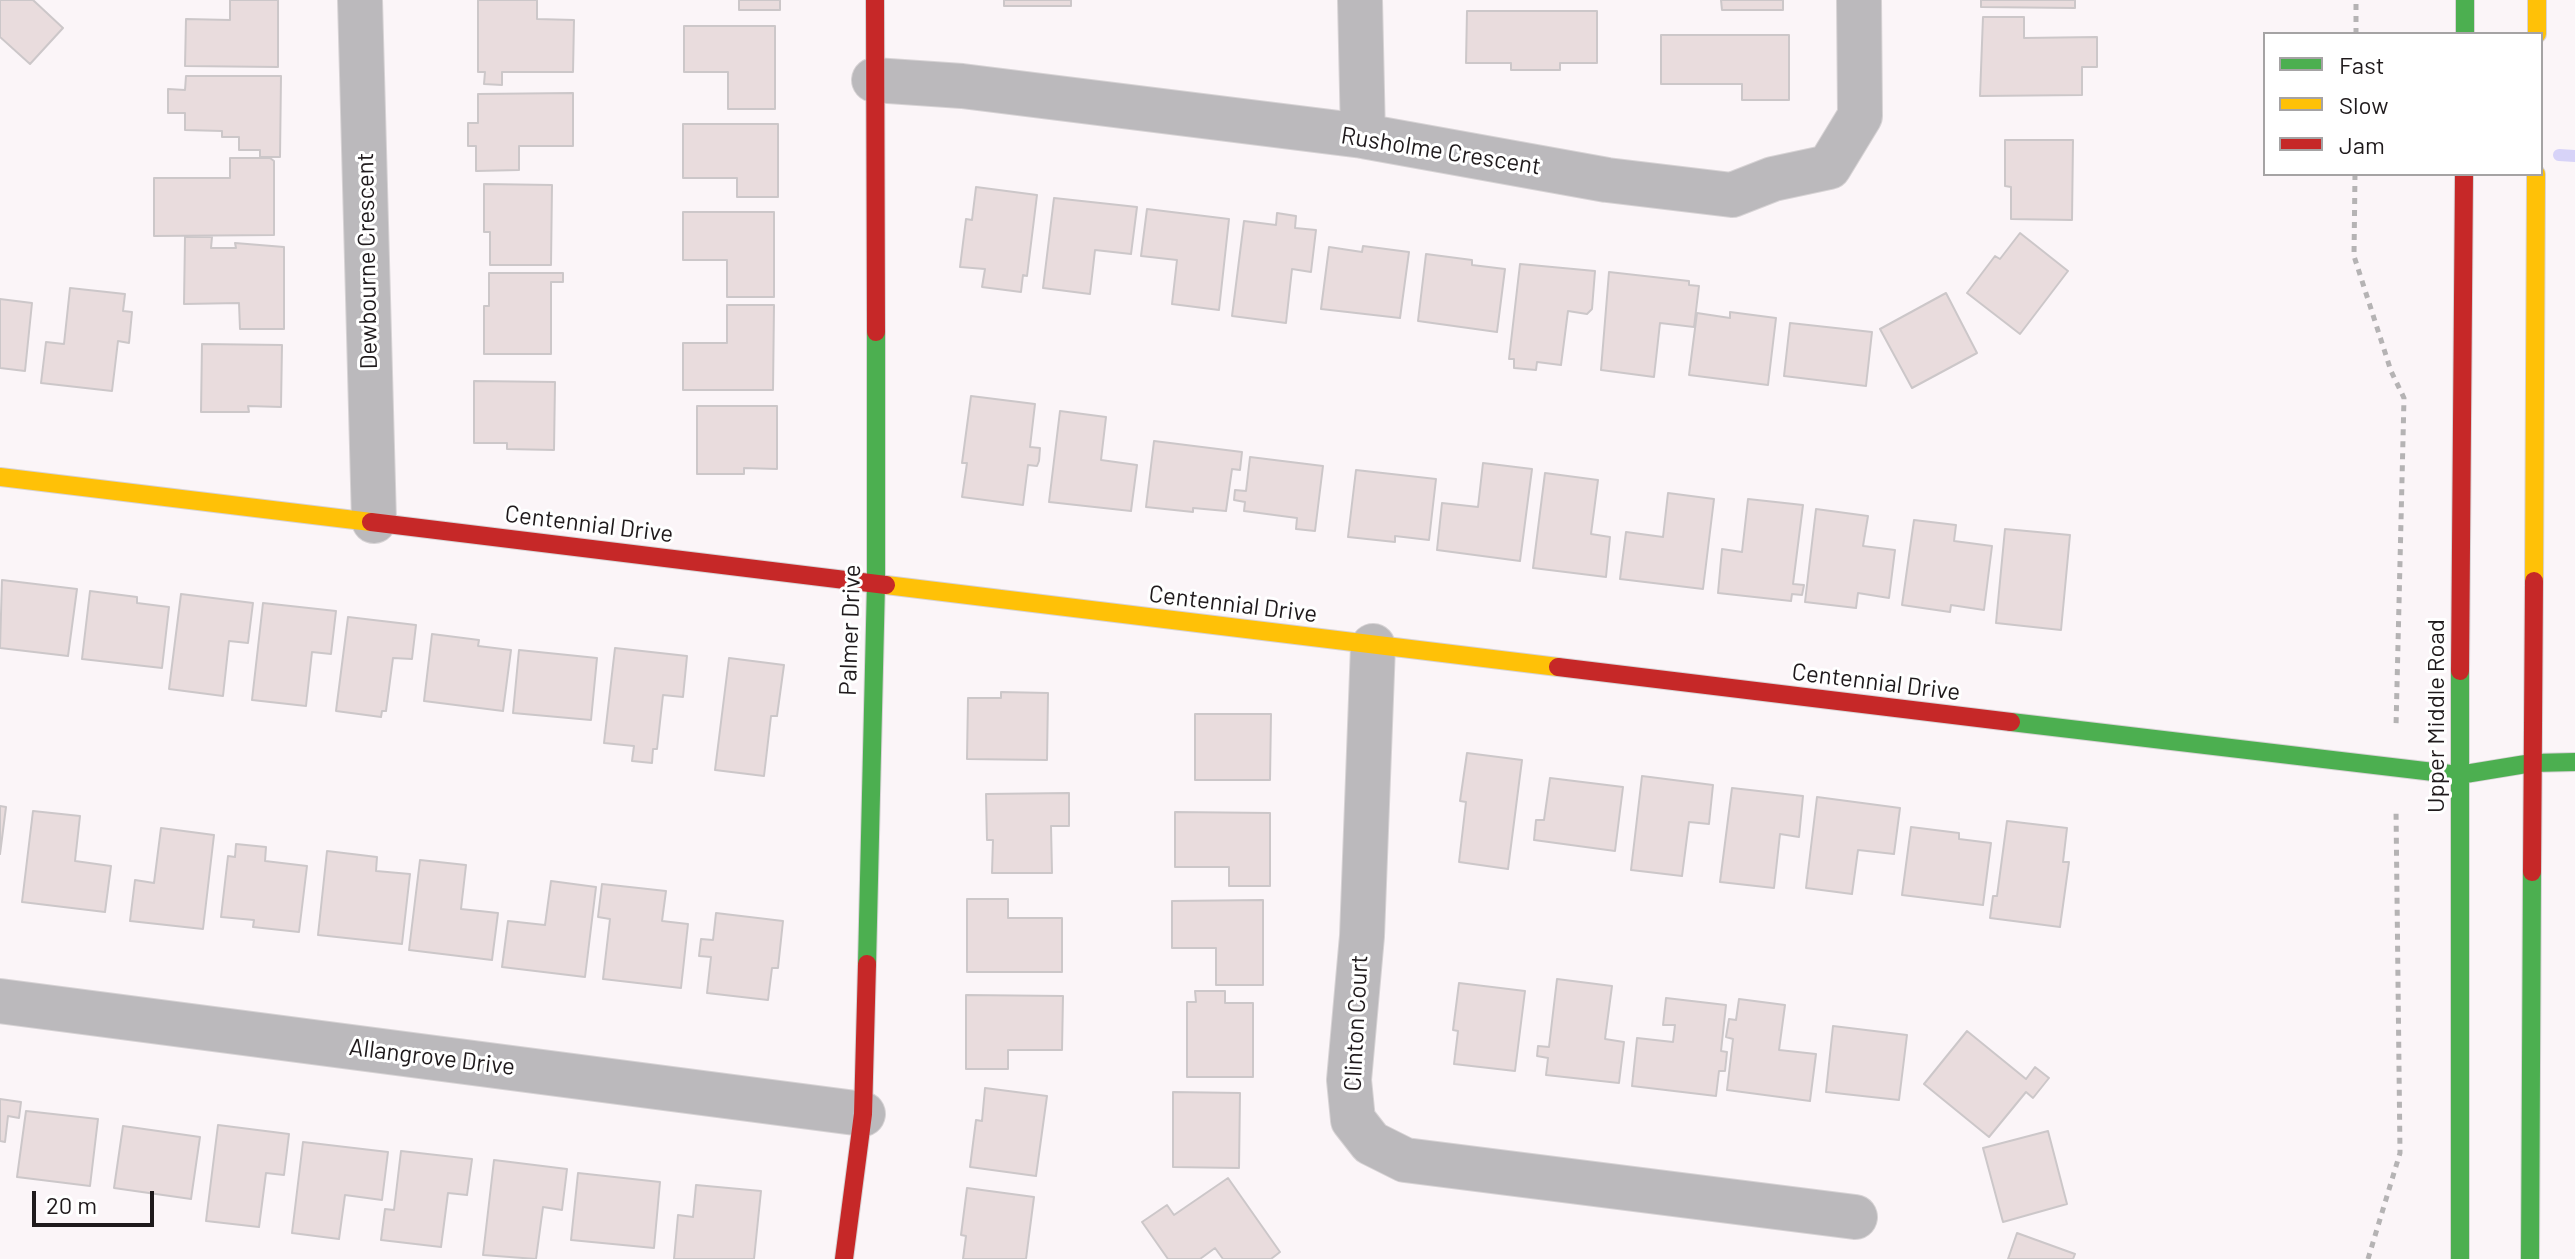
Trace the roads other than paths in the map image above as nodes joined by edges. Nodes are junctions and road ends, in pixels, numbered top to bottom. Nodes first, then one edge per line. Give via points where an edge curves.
1 (360, 0) edge
2 (875, 0) edge
3 (1360, 0) edge
4 (1859, 0) edge
5 (2465, 0) edge
6 (2537, 0) edge
7 (2465, 32) edge
8 (2537, 32) edge
9 (874, 80) junction
10 (1363, 136) junction
11 (2464, 176) edge
12 (2536, 176) edge
13 (0, 477) edge
14 (374, 521) junction
15 (876, 583) junction
16 (1373, 646) junction
17 (2575, 762) edge
18 (2532, 763) junction
19 (2459, 775) junction
20 (0, 1001) edge
21 (863, 1114) junction
22 (1855, 1217) dead end
23 (844, 1259) edge
24 (2460, 1259) edge
25 (2530, 1259) edge

1 - 14 street, Dewbourne Crescent
2 - 9 street, Palmer Drive
3 - 10 street
4 - 10 street, Rusholme Crescent via 1860,116 1829,167 1773,179 1732,195 1607,180
5 - 7 street
6 - 8 street
9 - 10 street, Rusholme Crescent via 962,86
9 - 15 street, Palmer Drive
11 - 19 street, Upper Middle Road
12 - 18 street
13 - 14 street, Centennial Drive
14 - 15 street, Centennial Drive
15 - 16 street, Centennial Drive
15 - 21 street, Palmer Drive
16 - 19 street, Centennial Drive
16 - 22 street, Clinton Court via 1362,936 1349,1080 1353,1120 1371,1143 1405,1160
17 - 18 street, Centennial Drive
18 - 19 street, Centennial Drive
18 - 25 street
19 - 24 street, Upper Middle Road
20 - 21 street, Allangrove Drive
21 - 23 street, Palmer Drive

